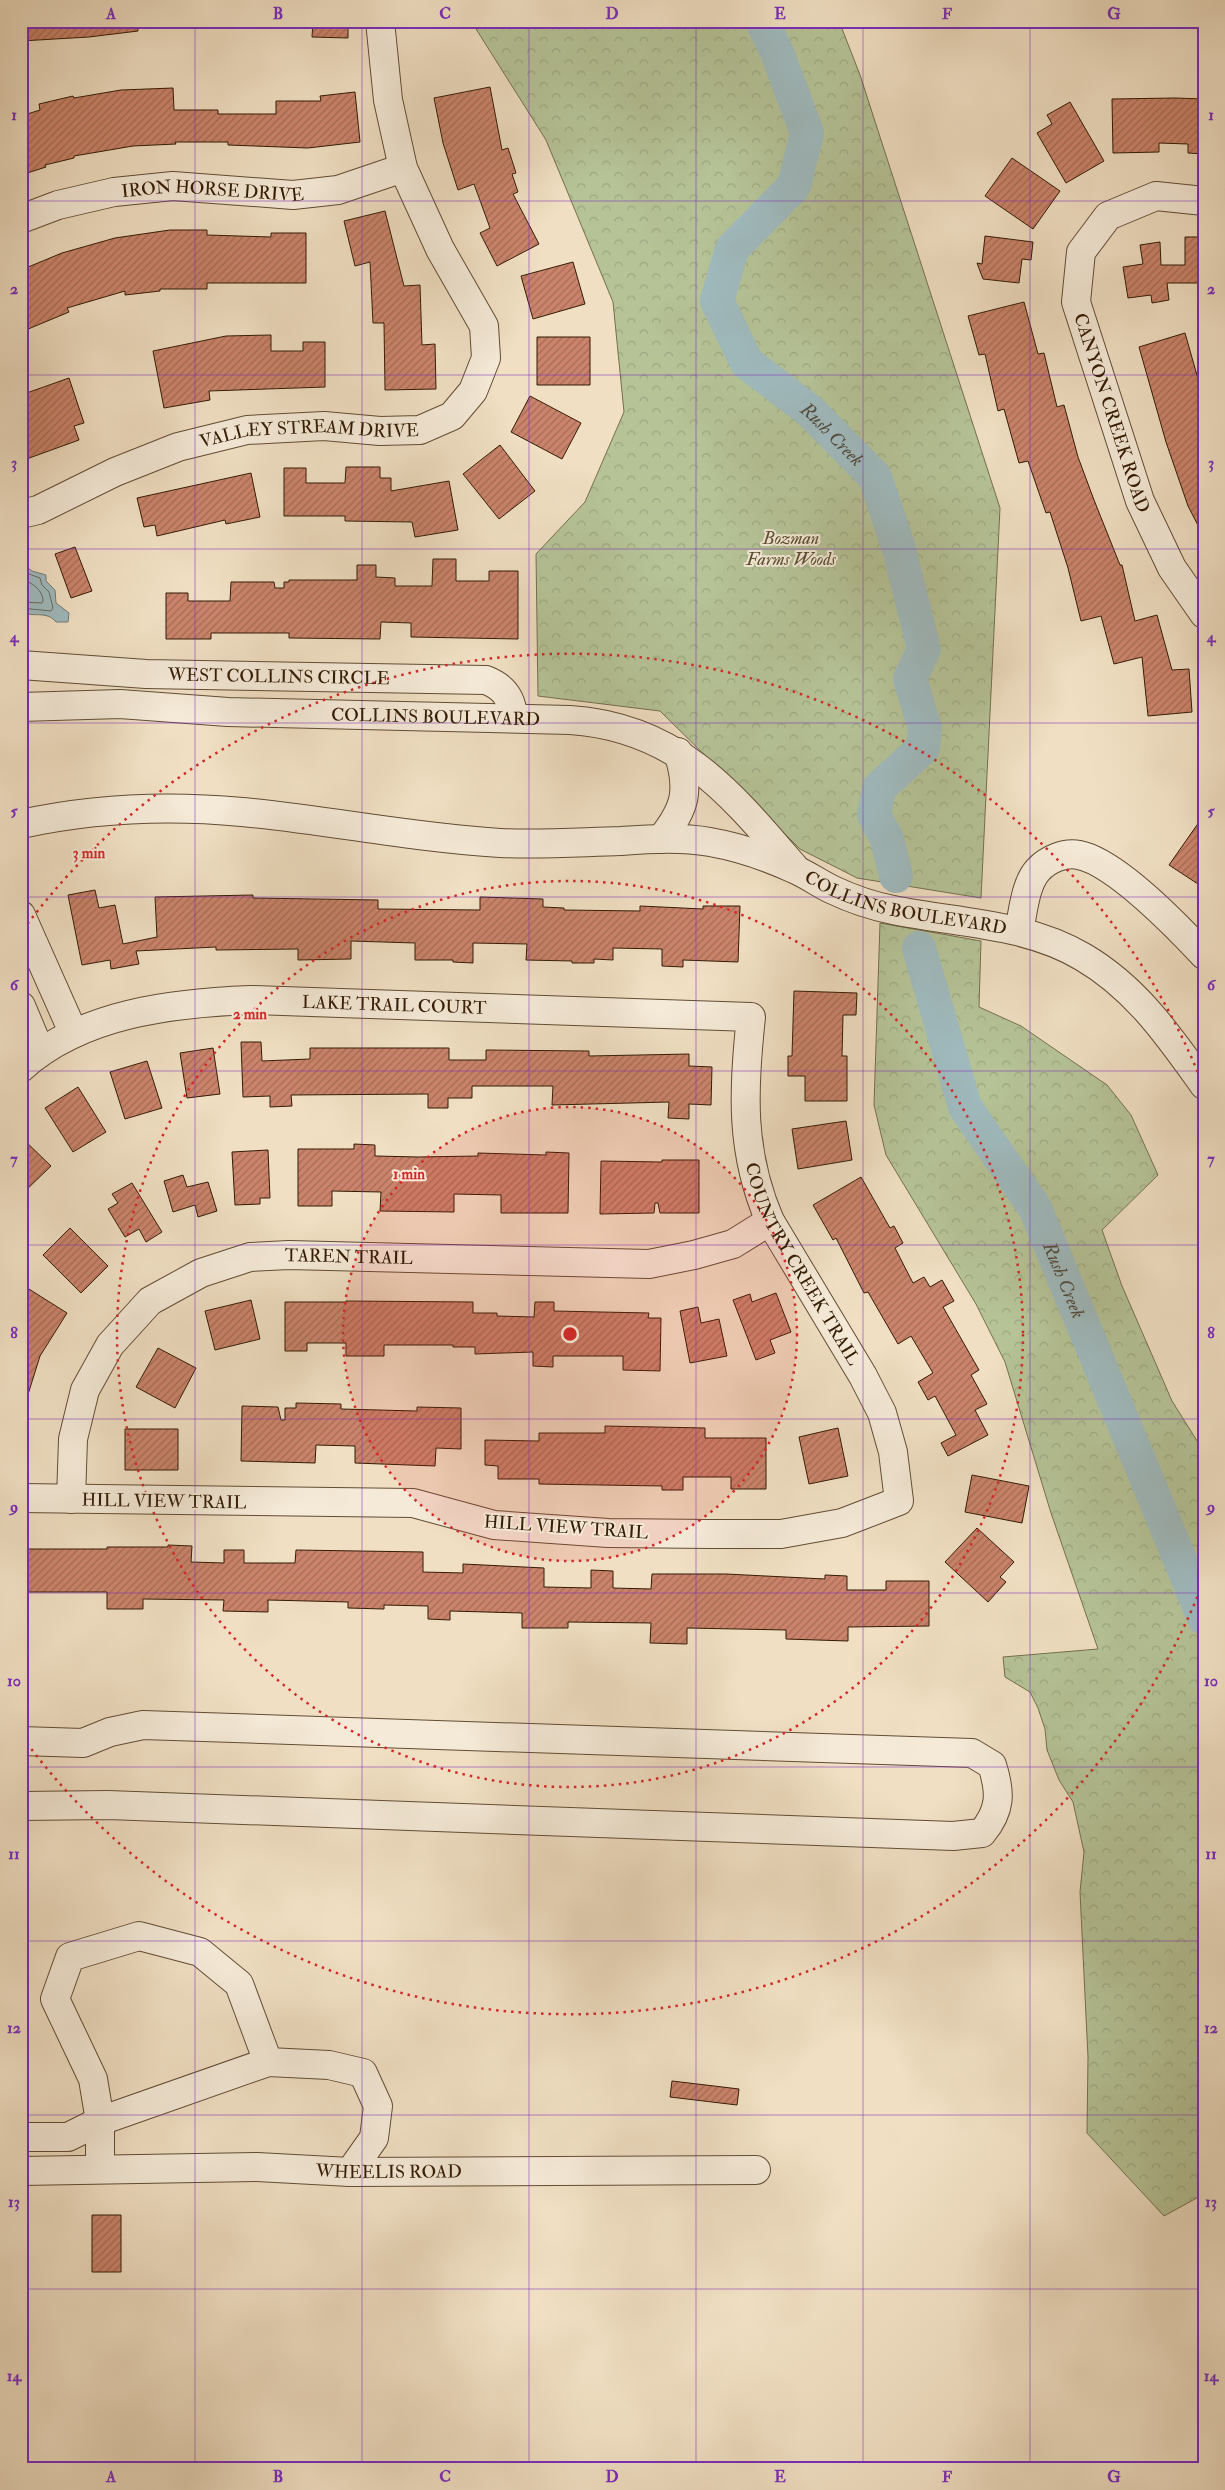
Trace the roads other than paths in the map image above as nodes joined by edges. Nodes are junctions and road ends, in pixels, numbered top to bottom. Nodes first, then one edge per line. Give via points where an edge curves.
1 (380, 21) edge
2 (403, 168) junction
3 (1204, 201) edge
4 (21, 219) edge
5 (21, 514) edge
6 (1204, 614) edge
7 (21, 665) edge
8 (21, 707) edge
9 (513, 717) junction
10 (678, 752) junction
11 (21, 824) edge
12 (661, 839) junction
13 (796, 869) junction
14 (21, 915) edge
15 (1019, 931) junction
16 (1204, 955) edge
17 (21, 1006) edge
18 (751, 1017) joint
19 (73, 1032) junction
20 (31, 1060) edge
21 (1204, 1085) edge
22 (770, 1222) junction
23 (21, 1498) edge
24 (71, 1499) junction
25 (899, 1501) joint
26 (21, 1741) edge
27 (21, 1806) edge
28 (268, 2062) junction
29 (100, 2122) junction
30 (21, 2137) edge
31 (100, 2169) junction
32 (756, 2170) dead end
33 (21, 2171) edge
34 (350, 2172) junction

1 - 2 street, VALLEY STREAM DRIVE via 388,100
2 - 4 street, IRON HORSE DRIVE via 338,190 293,194 173,186 114,192 58,205
2 - 5 street, VALLEY STREAM DRIVE via 440,250 484,326 486,358 473,391 452,416 420,430 380,431 324,426 247,430 178,447 115,472 38,510
3 - 6 street, CANYON CREEK ROAD via 1156,196 1108,216 1080,252 1076,302 1140,501 1172,568
7 - 9 street, WEST COLLINS CIRCLE via 146,674 486,680 497,684 506,693
8 - 9 street, COLLINS BOULEVARD via 120,704 228,712
9 - 10 street, COLLINS BOULEVARD via 593,721 617,726
10 - 12 street via 686,795 674,822
10 - 13 street, COLLINS BOULEVARD via 732,799
11 - 12 street, COLLINS BOULEVARD via 99,811 180,808 241,812 501,843
12 - 13 street, COLLINS BOULEVARD via 729,846
13 - 15 street, COLLINS BOULEVARD via 835,891 876,906
14 - 19 street
15 - 16 street, COLLINS BOULEVARD via 1031,881 1037,871 1056,858 1079,855 1117,875 1149,900
15 - 21 street, COLLINS BOULEVARD via 1083,956 1123,984 1160,1024
17 - 20 street
18 - 19 street, LAKE TRAIL COURT via 252,1000 204,1002 140,1013
18 - 22 street, COUNTRY CREEK TRAIL via 746,1065 750,1164
19 - 20 street, LAKE TRAIL COURT
22 - 24 street, TAREN TRAIL via 733,1244 650,1264 288,1255 250,1257 201,1273 150,1301 110,1345 85,1390 73,1439
22 - 25 street, COUNTRY CREEK TRAIL via 882,1413 893,1452
23 - 24 street, HILL VIEW TRAIL
24 - 25 street, HILL VIEW TRAIL via 413,1503 494,1526 608,1533 710,1534 781,1534 842,1523
26 - 27 street via 83,1743 143,1724 972,1753 992,1765 998,1785 994,1818 982,1833 953,1836 432,1815 108,1805
28 - 29 street
28 - 29 street via 238,1984 200,1952 139,1936 70,1957 55,1999 93,2079
28 - 34 street via 329,2065 363,2073 378,2106 374,2138
29 - 30 street via 68,2137
29 - 31 street
31 - 33 street, WHEELIS ROAD
31 - 34 street, WHEELIS ROAD via 257,2167
32 - 34 street, WHEELIS ROAD

